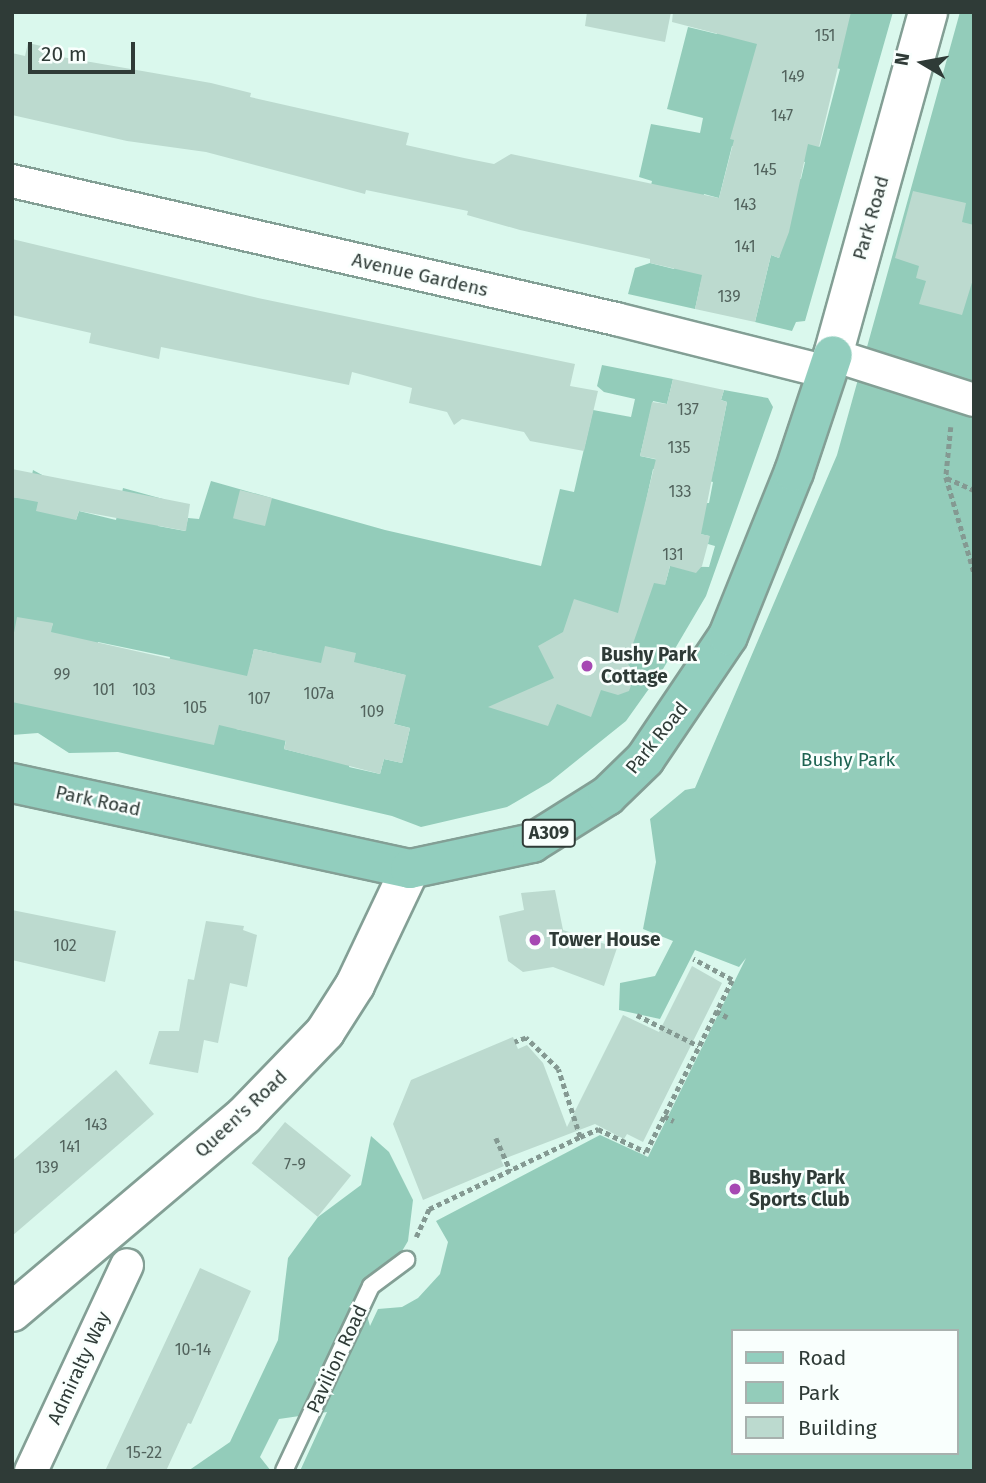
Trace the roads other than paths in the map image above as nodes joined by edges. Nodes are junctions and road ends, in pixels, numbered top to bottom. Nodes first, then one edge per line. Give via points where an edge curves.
1 (928, 12) edge
2 (12, 181) edge
3 (830, 364) junction
4 (968, 398) edge
5 (12, 783) edge
6 (410, 869) junction
7 (406, 1260) road end
8 (127, 1265) dead end
9 (12, 1312) edge
10 (31, 1471) edge
11 (284, 1471) edge

1 - 3 main road, Park Road
2 - 3 street, Avenue Gardens
3 - 4 street, Avenue Gardens
3 - 6 main road, Park Road / A309 via 794,472 728,636 645,759 607,796 532,843
5 - 6 main road, Park Road / A309
6 - 9 main road, Queen's Road via 355,985 324,1032 244,1115
7 - 11 lane, Pavilion Road via 371,1286
8 - 10 street, Admiralty Way

